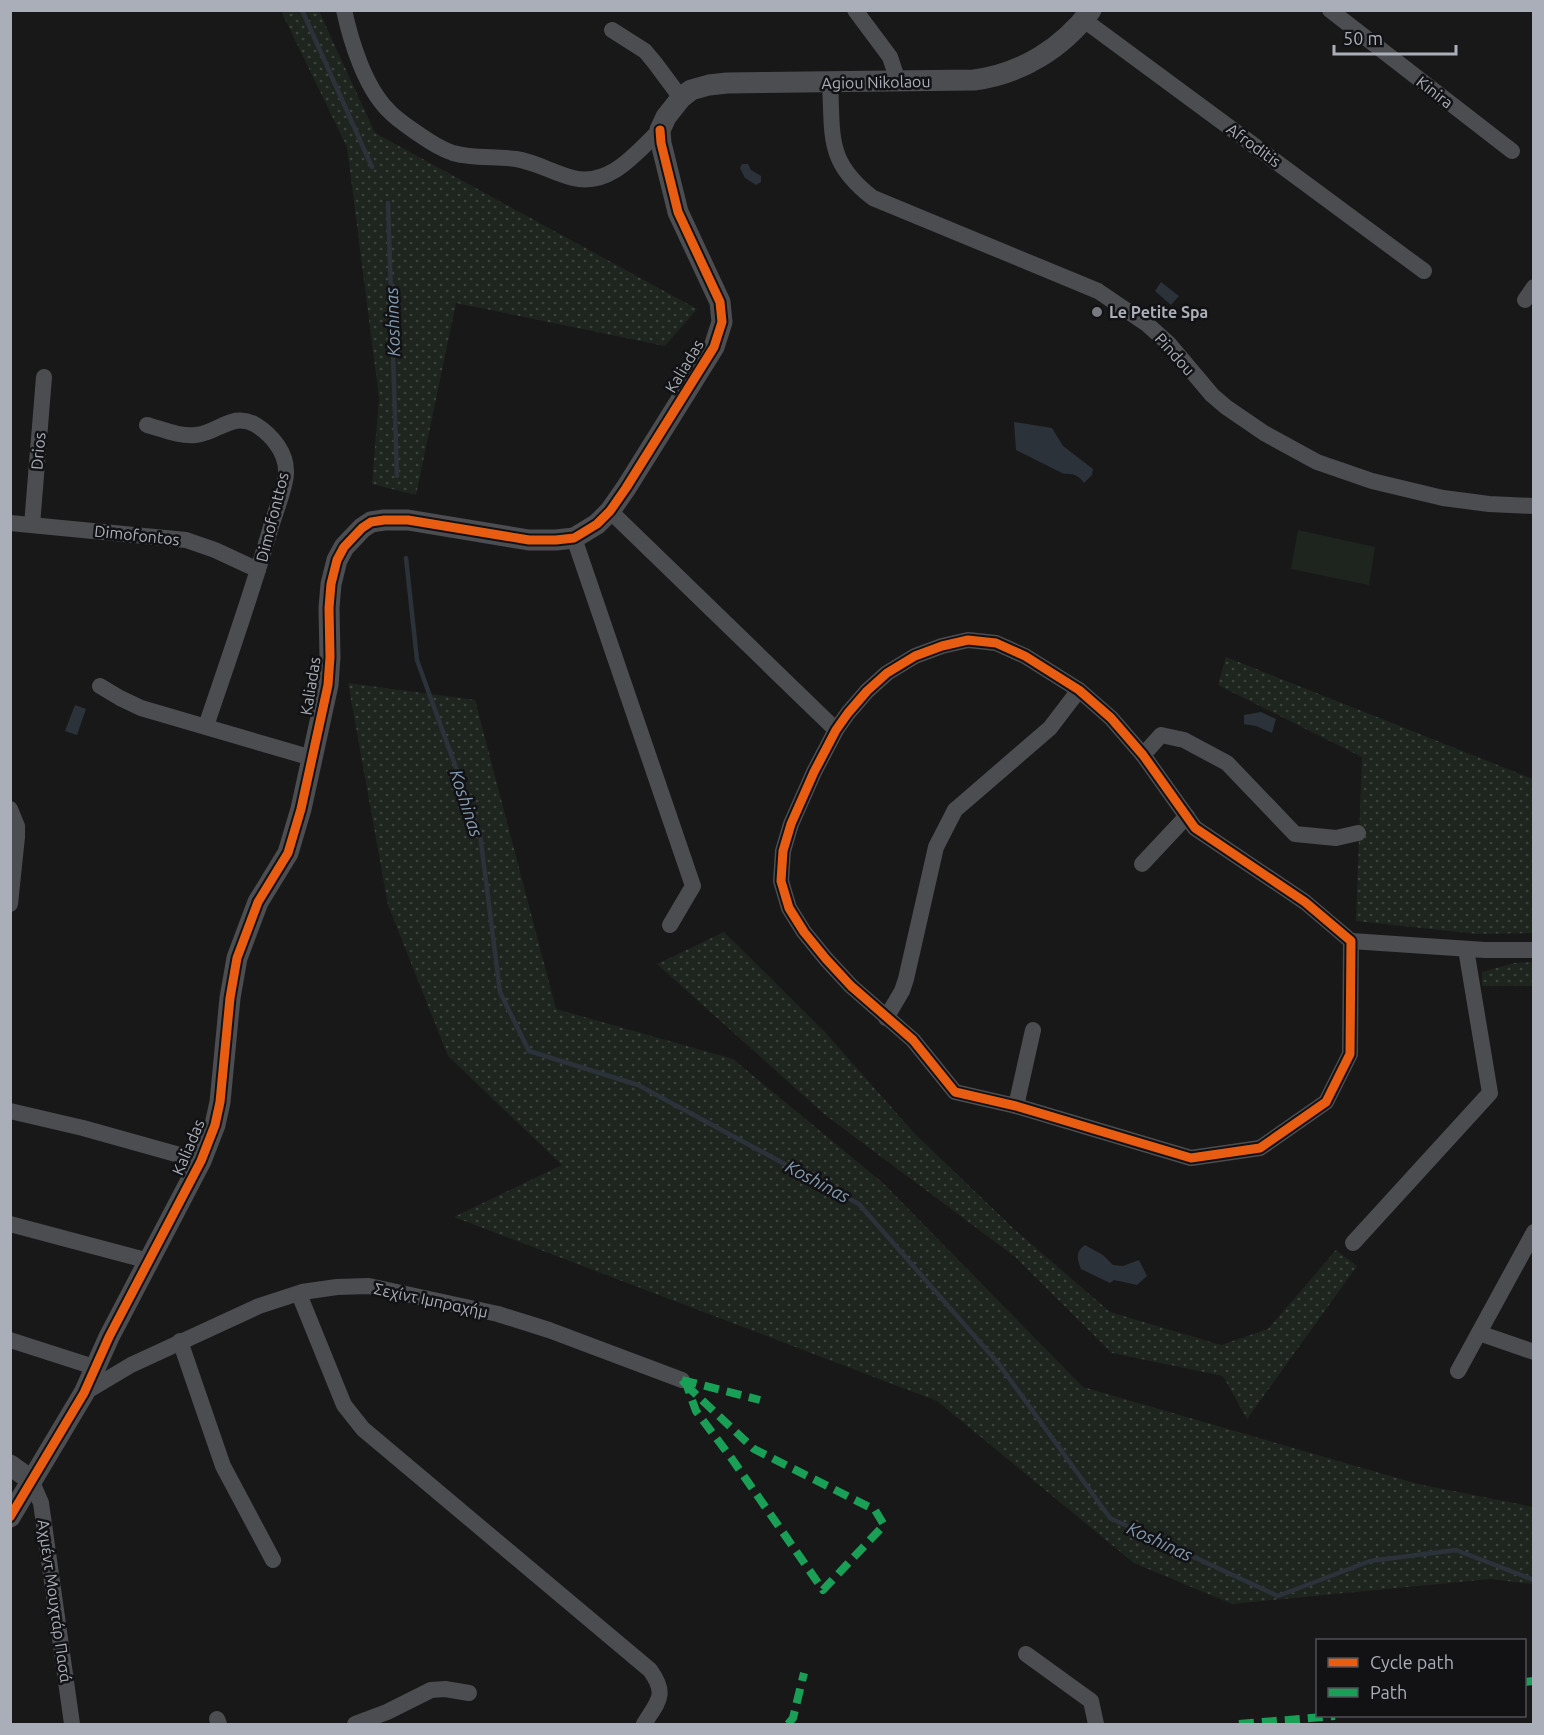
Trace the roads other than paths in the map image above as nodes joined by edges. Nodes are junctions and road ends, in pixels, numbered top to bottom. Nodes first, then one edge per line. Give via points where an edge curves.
1 (344, 10) edge
2 (855, 10) edge
3 (1330, 10) edge
4 (1087, 15) edge
5 (612, 30) dead end
6 (898, 81) junction
7 (830, 83) junction
8 (681, 98) junction
9 (660, 130) junction
10 (1512, 151) dead end
11 (1424, 271) dead end
12 (44, 377) dead end
13 (147, 425) dead end
14 (1533, 506) edge
15 (610, 511) junction
16 (10, 523) edge
17 (32, 525) junction
18 (574, 538) junction
19 (258, 570) junction
20 (100, 686) dead end
21 (1079, 690) junction
22 (206, 726) junction
23 (836, 730) junction
24 (1143, 755) junction
25 (312, 758) junction
26 (10, 809) edge
27 (1186, 816) junction
28 (1358, 833) dead end
29 (1142, 864) dead end
30 (10, 904) edge
31 (670, 925) dead end
32 (1351, 941) junction
33 (1466, 949) junction
34 (1533, 950) edge
35 (886, 1018) junction
36 (1033, 1030) dead end
37 (1016, 1106) junction
38 (10, 1111) edge
39 (201, 1161) junction
40 (10, 1224) edge
41 (1533, 1233) edge
42 (1353, 1243) dead end
43 (149, 1261) junction
44 (299, 1293) junction
45 (1479, 1333) junction
46 (10, 1340) edge
47 (180, 1341) junction
48 (1533, 1352) edge
49 (94, 1367) junction
50 (1458, 1371) dead end
51 (682, 1380) dead end
52 (84, 1394) junction
53 (10, 1465) edge
54 (31, 1480) junction
55 (10, 1517) edge
56 (273, 1560) dead end
57 (1026, 1654) dead end
58 (469, 1693) dead end
59 (390, 1718) edge
60 (72, 1725) edge
61 (355, 1725) edge
62 (644, 1725) edge
63 (1096, 1725) edge

1 - 9 street via 363,70 387,110 451,152 519,160 572,178 596,179 622,166
2 - 6 street via 890,57
3 - 10 street, Kinira
4 - 6 street, Agiou Nikolaou via 1050,50 1006,73 974,80
4 - 11 street, Afroditis
5 - 8 street via 645,51
6 - 7 street, Agiou Nikolaou
7 - 8 street, Agiou Nikolaou via 718,84 692,90
7 - 14 street, Pindou via 833,143 838,160 873,198 1098,291 1162,338 1226,407 1317,462 1372,481 1443,498
8 - 9 street
9 - 15 street, Kaliadas via 678,212 717,292 722,322 714,347
12 - 17 street, Drios
13 - 19 street, Dimofonttos via 197,435 240,419 255,425 274,441 284,455 286,474
15 - 18 street, Kaliadas
15 - 23 street
16 - 17 street, Dimofontos
17 - 19 street, Dimofontos via 186,540
18 - 25 street, Kaliadas via 529,540 408,520 371,522 362,528 344,547 331,584 328,685
18 - 31 street via 693,886
19 - 22 street, Dimofonttos
20 - 22 street via 141,708
21 - 23 street via 1025,656 996,643 968,640 915,656 887,673
21 - 24 street via 1111,718
21 - 35 street via 1050,728 954,810 936,847 903,991
22 - 25 street
23 - 35 street via 791,824 783,851 781,881 789,908 804,932 851,986
24 - 27 street
24 - 28 street via 1161,735 1184,740 1227,763 1295,834 1336,838
25 - 39 street, Kaliadas via 288,853 258,902 237,958 220,1102
26 - 30 street via 17,826
27 - 29 street
27 - 32 street via 1195,828 1305,902
32 - 33 street
32 - 37 street via 1350,1054 1326,1102 1260,1148 1191,1158
33 - 34 street
33 - 42 street via 1490,1093
35 - 37 street via 913,1040 955,1092
36 - 37 street
38 - 39 street
39 - 43 street, Kaliadas
40 - 43 street
41 - 45 street
43 - 49 street, Kaliadas
44 - 47 street, Σεχίντ Ιμπραχήμ
44 - 51 street, Σεχίντ Ιμπραχήμ via 369,1286 498,1314
44 - 62 street via 344,1405 363,1428 650,1670 660,1684 659,1699
45 - 48 street
45 - 50 street
46 - 49 street
47 - 52 street, Σεχίντ Ιμπραχήμ
47 - 56 street via 223,1466
49 - 52 street, Kaliadas
52 - 54 street, Kaliadas
53 - 54 street
54 - 55 street, Kaliadas
54 - 60 street, Αχμέντ Μουχτάρ Πασά via 41,1503
57 - 63 street via 1091,1701
58 - 59 street via 431,1690
59 - 61 street

